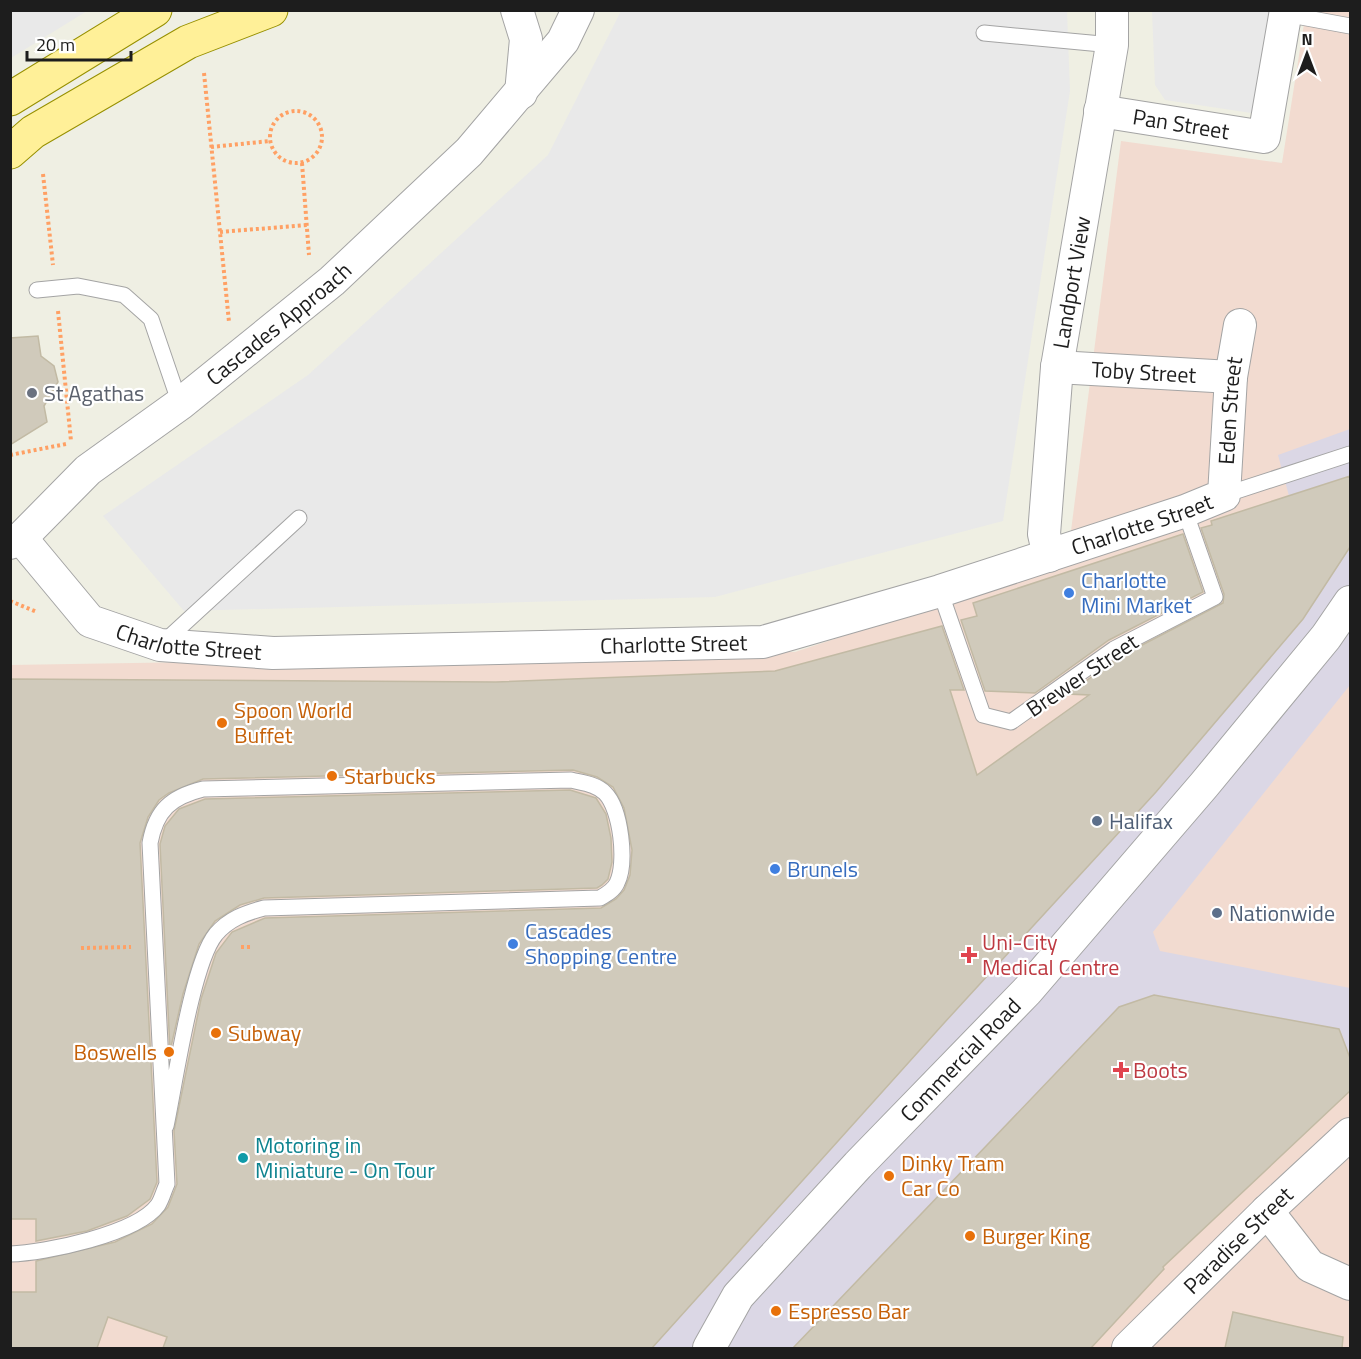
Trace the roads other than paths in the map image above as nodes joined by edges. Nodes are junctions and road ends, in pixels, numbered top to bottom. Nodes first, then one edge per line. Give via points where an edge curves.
1 (155, 10) edge
2 (271, 10) edge
3 (517, 10) edge
4 (578, 10) edge
5 (1112, 10) edge
6 (1285, 12) edge
7 (1350, 26) edge
8 (984, 33) dead end
9 (1112, 45) junction
10 (520, 93) junction
11 (10, 99) edge
12 (1100, 111) junction
13 (10, 152) edge
14 (37, 290) dead end
15 (1240, 325) dead end
16 (1057, 367) junction
17 (1231, 377) junction
18 (180, 404) junction
19 (1350, 454) edge
20 (1224, 495) junction
21 (1185, 511) junction
22 (299, 518) dead end
23 (16, 540) edge
24 (1049, 556) junction
25 (940, 591) junction
26 (1350, 602) edge
27 (160, 645) junction
28 (166, 1126) junction
29 (1350, 1134) edge
30 (1267, 1211) junction
31 (10, 1254) edge
32 (1350, 1284) edge
33 (709, 1348) edge
34 (1128, 1348) edge

1 - 11 main road
2 - 13 main road via 188,42 33,132
3 - 10 street via 526,39
4 - 10 street, Cascades Approach via 563,41
5 - 9 street, Landport View
6 - 7 lane
6 - 12 street, Pan Street via 1264,137
8 - 9 lane
9 - 12 street, Landport View
10 - 18 street, Cascades Approach via 469,152 332,281
12 - 16 street, Landport View
14 - 18 lane via 78,286 124,295 151,319
15 - 17 street, Eden Street
16 - 17 street, Toby Street
16 - 24 street, Landport View via 1044,534
17 - 20 street, Eden Street
18 - 23 street, Cascades Approach via 88,470
19 - 20 lane, Charlotte Street
20 - 21 street, Charlotte Street
21 - 24 street, Charlotte Street
21 - 25 lane, Brewer Street via 1215,597 1114,649 1011,722 983,715
22 - 27 lane
23 - 27 street, Charlotte Street via 90,621
24 - 25 street, Charlotte Street
25 - 27 street, Charlotte Street via 763,642 273,653
26 - 33 street, Commercial Road via 1326,637 1219,766 1027,990 858,1164 738,1296
28 - 28 lane via 150,843 154,821 184,794 203,789 571,780 604,792 615,806 620,825 621,870 618,882 600,898 264,908 229,921 200,963
28 - 31 lane via 167,1184 158,1206 138,1221 61,1249
29 - 30 street, Paradise Street
30 - 32 street via 1310,1266
30 - 34 street, Paradise Street

